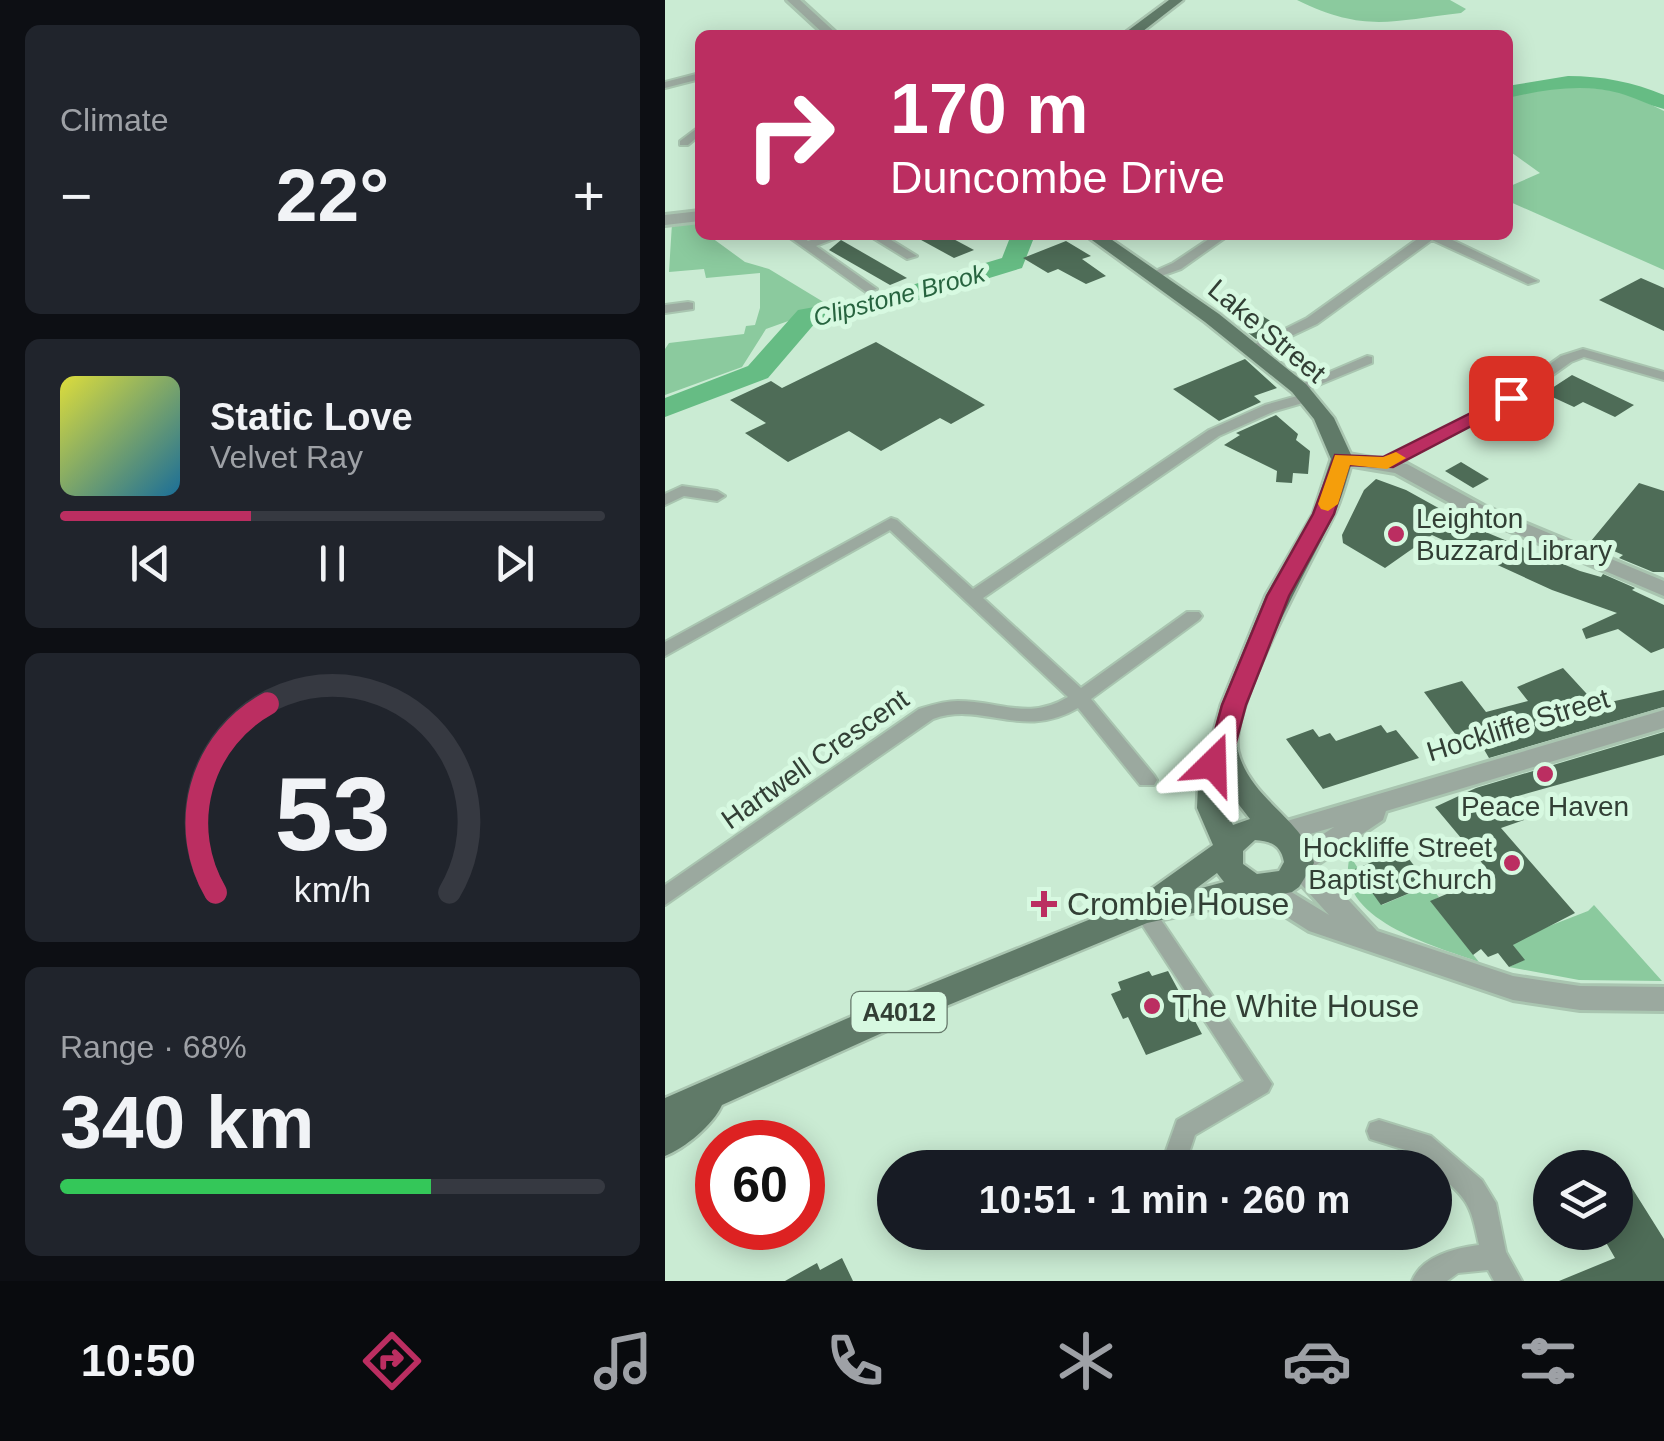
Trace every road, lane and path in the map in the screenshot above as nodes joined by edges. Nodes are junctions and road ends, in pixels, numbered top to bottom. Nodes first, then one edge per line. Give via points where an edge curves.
1 (793, 0) edge
2 (1177, 0) edge
3 (826, 30) edge
4 (1136, 30) edge
5 (695, 77) edge
6 (665, 85) edge
7 (695, 133) edge
8 (684, 142) dead end
9 (695, 217) edge
10 (665, 220) edge
11 (801, 240) edge
12 (821, 240) edge
13 (883, 240) edge
14 (1101, 240) edge
15 (1216, 240) edge
16 (1424, 240) edge
17 (1442, 240) edge
18 (807, 244) junction
19 (911, 256) dead end
20 (1150, 276) junction
21 (1532, 281) dead end
22 (871, 289) dead end
23 (688, 306) dead end
24 (665, 310) edge
25 (1251, 349) junction
26 (1367, 360) dead end
27 (1664, 376) edge
28 (1303, 392) junction
29 (1342, 459) junction
30 (1387, 463) junction
31 (717, 496) dead end
32 (665, 500) edge
33 (1664, 589) edge
34 (973, 596) junction
35 (1193, 616) dead end
36 (665, 650) edge
37 (1080, 698) junction
38 (1664, 719) edge
39 (1223, 746) junction
40 (1147, 780) dead end
41 (1394, 800) junction
42 (1279, 833) junction
43 (1227, 849) junction
44 (1299, 864) junction
45 (1258, 886) junction
46 (665, 896) edge
47 (1145, 911) junction
48 (1371, 940) junction
49 (1664, 999) edge
50 (718, 1094) junction
51 (665, 1114) edge
52 (1379, 1131) dead end
53 (665, 1140) edge
54 (1178, 1150) edge
55 (1494, 1256) junction
56 (1425, 1281) edge
57 (1509, 1281) edge

1 - 3 street
2 - 4 main road
5 - 6 street
7 - 8 street
9 - 10 street
11 - 18 street
12 - 18 street
13 - 19 street
14 - 20 main road, Lake Street
15 - 20 street
16 - 25 street via 1312,321
17 - 21 street
18 - 22 street
20 - 25 main road, Lake Street
23 - 24 street
25 - 28 main road, Lake Street
26 - 28 street
27 - 30 street via 1583,353 1566,358 1511,398
28 - 29 main road, Lake Street via 1324,418
28 - 34 street via 1214,433
29 - 30 street
29 - 39 main road via 1324,514 1278,596
30 - 33 street via 1477,510
31 - 32 street via 682,491
34 - 36 street via 891,523
34 - 37 street
35 - 37 street, Hartwell Crescent
37 - 40 street
37 - 46 street, Hartwell Crescent via 1035,717 953,706 934,710
38 - 41 street, Hockliffe Street
39 - 42 main road via 1239,787
39 - 43 main road via 1213,764 1211,808
41 - 42 street, Hockliffe Street
41 - 44 street, Hockliffe Street
42 - 43 main road via 1254,829
42 - 44 main road via 1295,846
43 - 45 main road via 1229,868
43 - 47 main road, A4012
44 - 45 main road via 1281,884
44 - 48 street
45 - 47 main road, A4012
45 - 48 street via 1319,923
47 - 50 main road, A4012
47 - 54 street via 1260,1084 1185,1128
48 - 49 street via 1549,996
50 - 51 main road
50 - 53 main road, A4012
52 - 55 street via 1422,1144 1473,1188 1483,1203
55 - 56 street via 1453,1262
55 - 57 street

